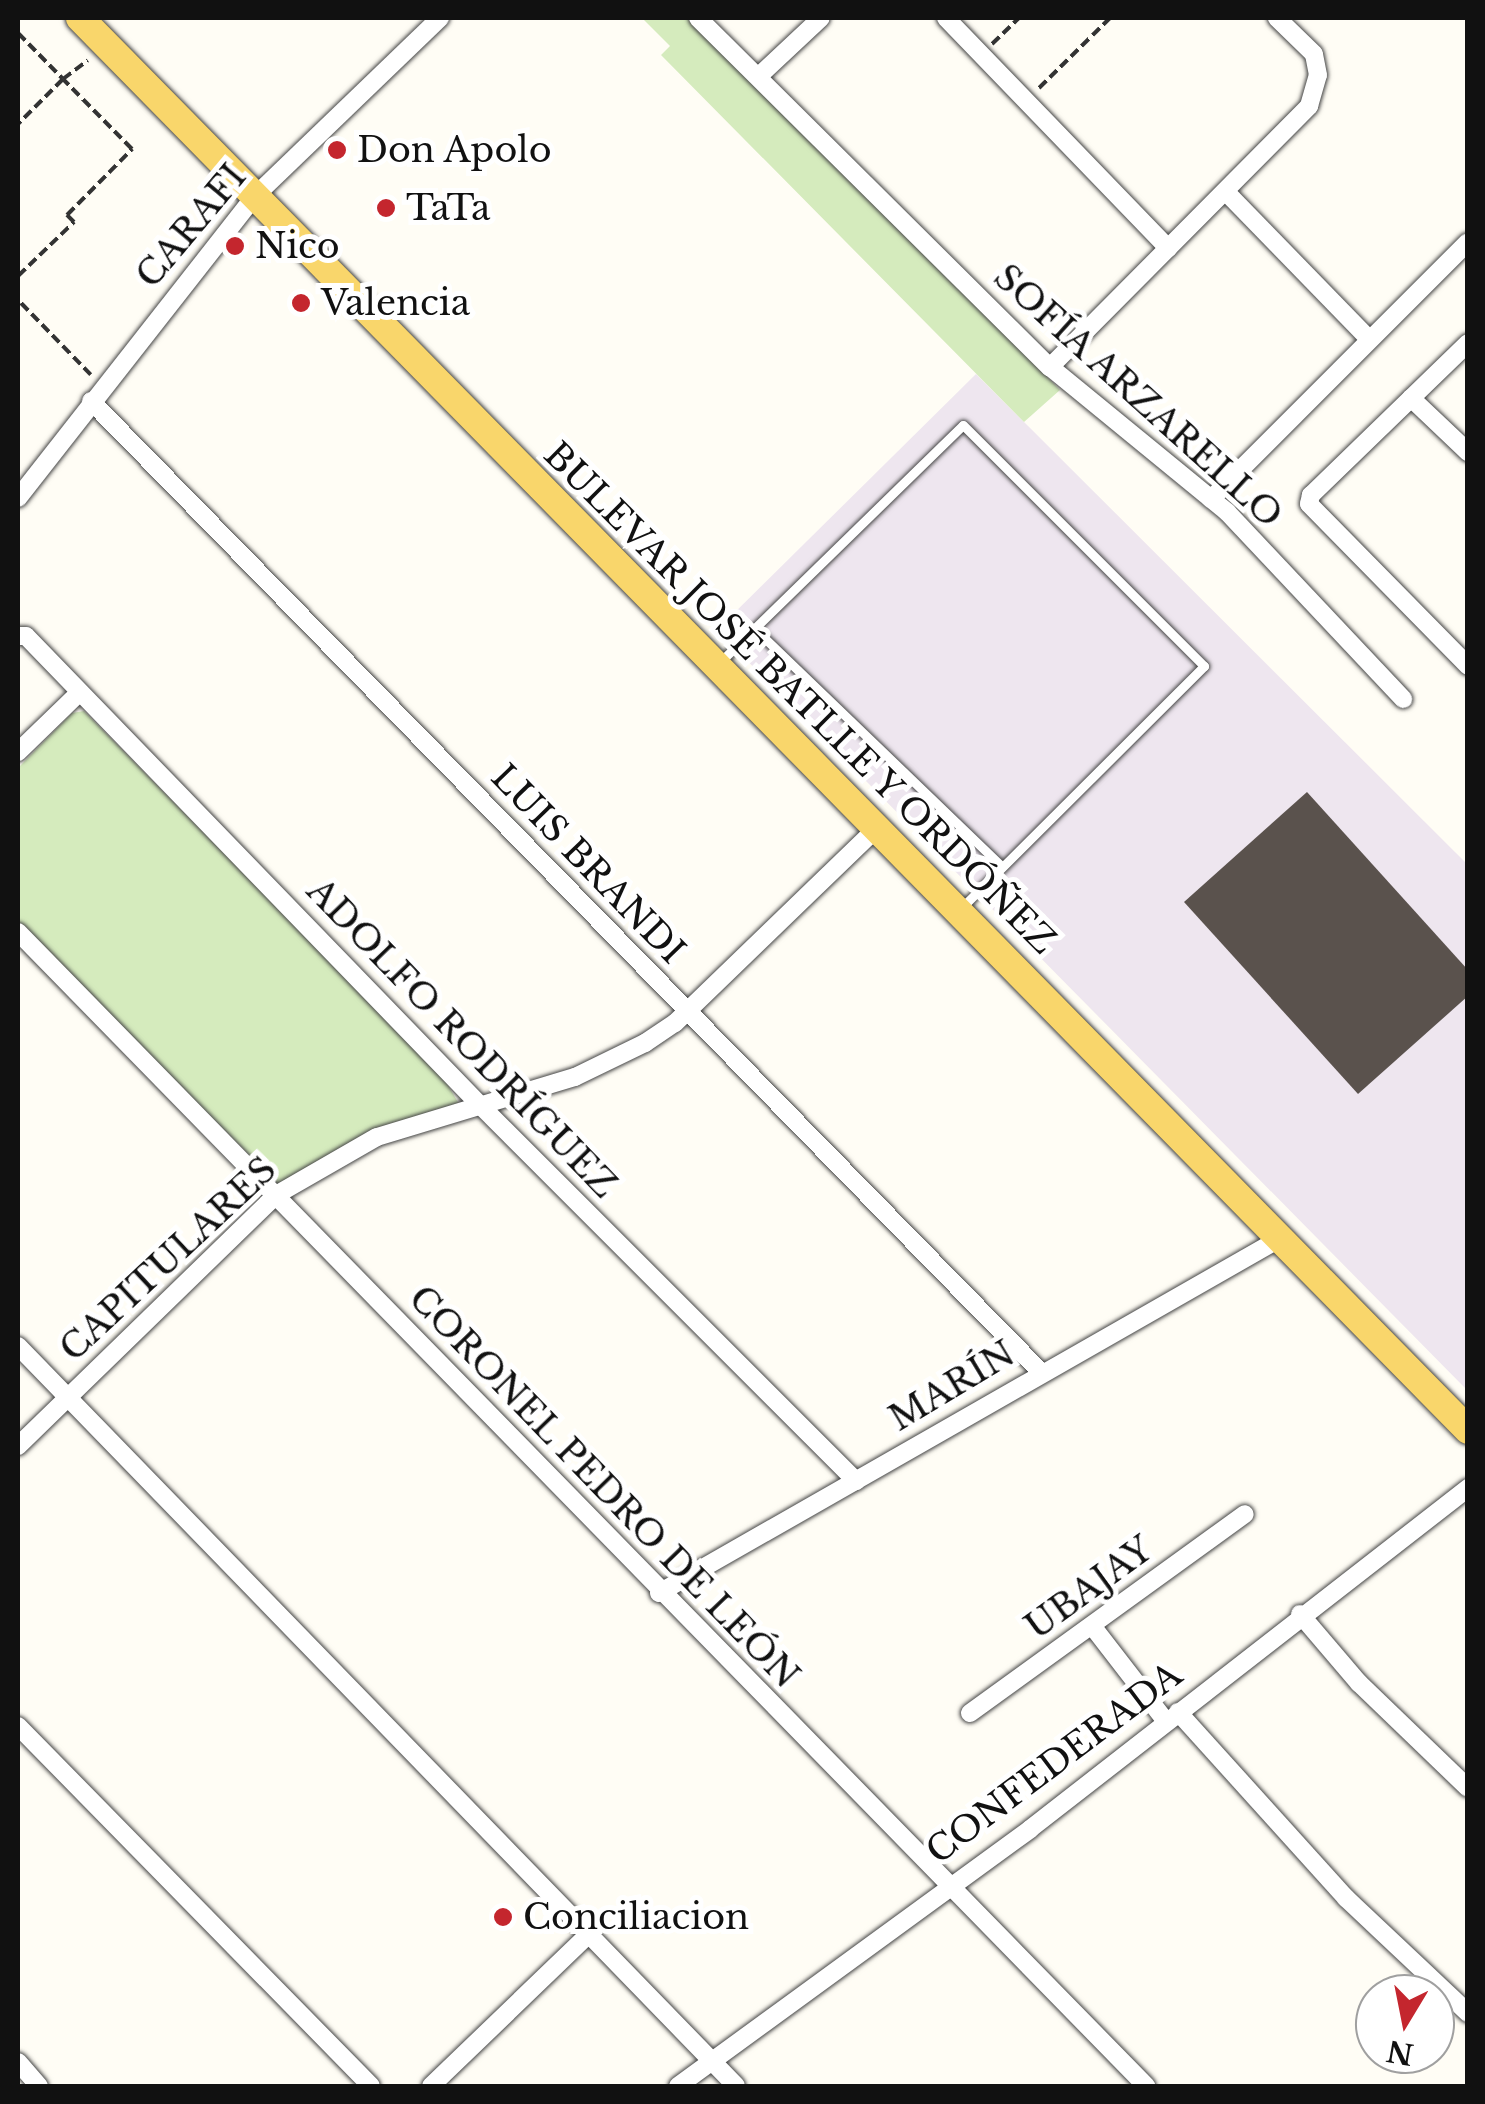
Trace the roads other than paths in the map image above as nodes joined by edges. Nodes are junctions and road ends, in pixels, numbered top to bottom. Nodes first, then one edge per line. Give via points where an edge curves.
1 (80, 18) edge
2 (440, 18) edge
3 (698, 18) edge
4 (821, 18) edge
5 (946, 18) edge
6 (1277, 18) edge
7 (760, 75) junction
8 (1226, 192) junction
9 (255, 196) junction
10 (1468, 242) edge
11 (1168, 248) junction
12 (1367, 337) junction
13 (1468, 343) edge
14 (1050, 366) junction
15 (96, 393) junction
16 (1411, 398) junction
17 (1468, 452) edge
18 (18, 498) edge
19 (1211, 499) junction
20 (754, 628) junction
21 (20, 633) edge
22 (1468, 666) edge
23 (714, 667) junction
24 (80, 692) junction
25 (1404, 699) dead end
26 (18, 752) edge
27 (874, 830) junction
28 (1002, 867) junction
29 (956, 912) junction
30 (18, 932) edge
31 (687, 1012) junction
32 (480, 1105) junction
33 (276, 1195) junction
34 (1281, 1238) junction
35 (18, 1346) edge
36 (1040, 1371) junction
37 (68, 1397) junction
38 (1468, 1430) edge
39 (18, 1446) edge
40 (856, 1481) junction
41 (1468, 1488) edge
42 (1245, 1514) dead end
43 (659, 1594) junction
44 (1300, 1614) junction
45 (1093, 1626) junction
46 (970, 1713) dead end
47 (1171, 1716) junction
48 (18, 1726) edge
49 (1468, 1788) edge
50 (948, 1884) junction
51 (588, 1935) junction
52 (1468, 2013) edge
53 (708, 2059) junction
54 (18, 2062) edge
55 (39, 2086) edge
56 (371, 2086) edge
57 (432, 2086) edge
58 (678, 2086) edge
59 (736, 2086) edge
60 (1146, 2086) edge

1 - 9 main road, BULEVAR JOSÉ BATLLE Y ORDÓÑEZ
2 - 9 street, CARAFI
3 - 7 street, SOFÍA ARZARELLO
4 - 7 street
5 - 11 street
6 - 8 street via 1314,54 1317,81 1309,106
7 - 14 street, SOFÍA ARZARELLO
8 - 11 street
8 - 12 street
9 - 15 street, CARAFI
9 - 23 main road, BULEVAR JOSÉ BATLLE Y ORDÓÑEZ
10 - 12 street
11 - 14 street
12 - 19 street
13 - 16 street
14 - 19 street, SOFÍA ARZARELLO
15 - 18 street, CARAFI
15 - 31 street, LUIS BRANDI
16 - 17 street
16 - 22 street via 1309,504
19 - 25 street, SOFÍA ARZARELLO
20 - 23 lane
20 - 28 lane
20 - 28 lane via 964,425 1204,666
21 - 24 street, ADOLFO RODRÍGUEZ
23 - 27 main road, BULEVAR JOSÉ BATLLE Y ORDÓÑEZ
24 - 26 street
24 - 32 street, ADOLFO RODRÍGUEZ
27 - 29 main road, BULEVAR JOSÉ BATLLE Y ORDÓÑEZ
27 - 31 street, CAPITULARES
28 - 29 lane
29 - 34 main road, BULEVAR JOSÉ BATLLE Y ORDÓÑEZ
30 - 33 street, CORONEL PEDRO DE LEÓN
31 - 32 street, CAPITULARES via 602,1064
31 - 36 street, LUIS BRANDI
32 - 33 street, CAPITULARES via 377,1137
32 - 40 street, ADOLFO RODRÍGUEZ
33 - 37 street, CAPITULARES
33 - 43 street, CORONEL PEDRO DE LEÓN
34 - 36 street, MARÍN
34 - 38 main road, BULEVAR JOSÉ BATLLE Y ORDÓÑEZ
35 - 37 street
36 - 40 street, MARÍN
37 - 39 street, CAPITULARES
37 - 51 street
40 - 43 street, MARÍN
41 - 44 street, CONFEDERADA
42 - 45 street, UBAJAY
43 - 50 street, CORONEL PEDRO DE LEÓN
44 - 47 street, CONFEDERADA
44 - 49 street via 1359,1683
45 - 46 street, UBAJAY
45 - 47 street
47 - 50 street, CONFEDERADA via 1030,1829
47 - 52 street
48 - 56 street
50 - 53 street, CONFEDERADA
50 - 60 street, CORONEL PEDRO DE LEÓN
51 - 53 street
51 - 57 street
53 - 58 street, CONFEDERADA
53 - 59 street
54 - 55 street

